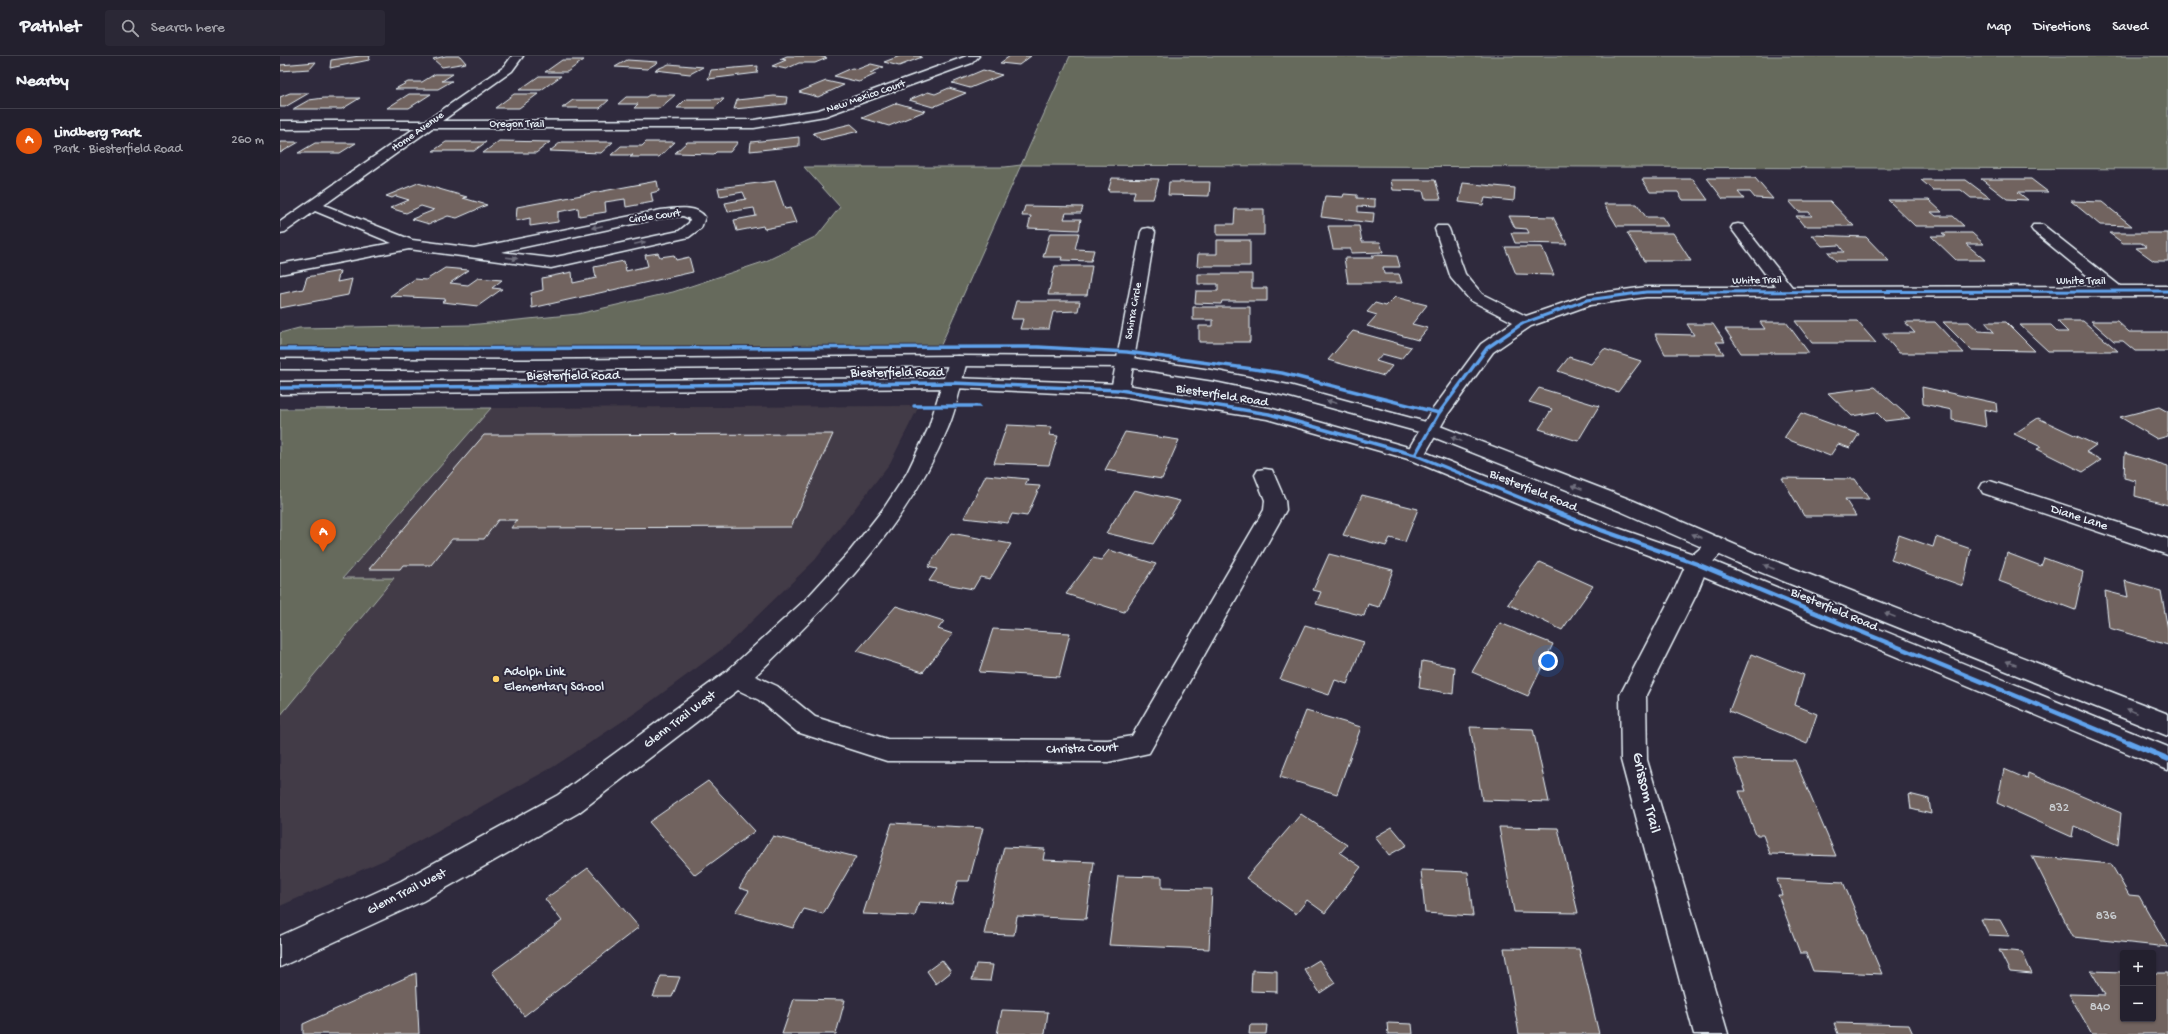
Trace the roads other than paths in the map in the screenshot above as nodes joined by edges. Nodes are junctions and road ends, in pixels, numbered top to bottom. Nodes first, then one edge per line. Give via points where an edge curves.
1 (518, 56) edge
2 (974, 56) edge
3 (754, 124) joint
4 (280, 125) edge
5 (428, 125) junction
6 (314, 206) junction
7 (280, 211) edge
8 (1738, 228) dead end
9 (2038, 228) dead end
10 (280, 229) edge
11 (1442, 229) dead end
12 (1148, 232) dead end
13 (409, 244) junction
14 (473, 253) junction
15 (280, 268) edge
16 (1786, 290) junction
17 (2116, 291) junction
18 (2168, 291) edge
19 (1525, 322) junction
20 (1126, 362) junction
21 (280, 364) edge
22 (956, 372) junction
23 (280, 388) edge
24 (1120, 390) junction
25 (1430, 429) junction
26 (1415, 455) junction
27 (1265, 476) dead end
28 (1990, 488) dead end
29 (1718, 545) junction
30 (2168, 547) edge
31 (1697, 564) junction
32 (736, 678) junction
33 (2168, 725) edge
34 (2168, 759) edge
35 (280, 952) edge
36 (1711, 1034) edge

1 - 5 street, Home Avenue via 508,70
2 - 3 street, New Mexico Court via 821,113
3 - 5 street, Oregon Trail
4 - 5 street, Oregon Trail
5 - 6 street, Home Avenue
6 - 7 street
6 - 10 street, Home Avenue
6 - 13 street
8 - 16 street
9 - 17 street
11 - 19 street via 1457,275 1476,297
12 - 20 street, Schirra Circle
13 - 14 street, Circle Court
13 - 15 street
14 -> 14 street, Circle Court via 551,263 684,234 696,225 698,217 685,212 661,214
16 - 17 street, White Trail
16 - 19 street, White Trail via 1646,292 1586,300
17 - 18 street, White Trail
19 - 25 street, White Trail via 1487,348
20 - 22 street, Biesterfield Road
20 - 24 street, Schirra Circle
25 -> 20 street, Biesterfield Road via 1289,390
21 - 22 street, Biesterfield Road
22 - 23 street, Biesterfield Road
22 - 24 street, Biesterfield Road
22 - 32 street, Glenn Trail West via 939,427 917,473 892,513 813,606
24 - 26 street, Biesterfield Road via 1269,414
25 - 26 street, White Trail
29 -> 25 street, Biesterfield Road via 1627,506
26 - 31 street, Biesterfield Road via 1601,530
27 - 32 street, Christa Court via 1275,500 1275,510 1140,745 1108,751 887,750 806,725 768,693
28 - 30 street, Diane Lane
29 - 31 street, Grissom Trail
33 -> 29 street, Biesterfield Road
31 - 34 street, Biesterfield Road
31 - 36 street, Grissom Trail via 1633,695 1634,760
32 - 35 street, Glenn Trail West via 568,804 412,891

